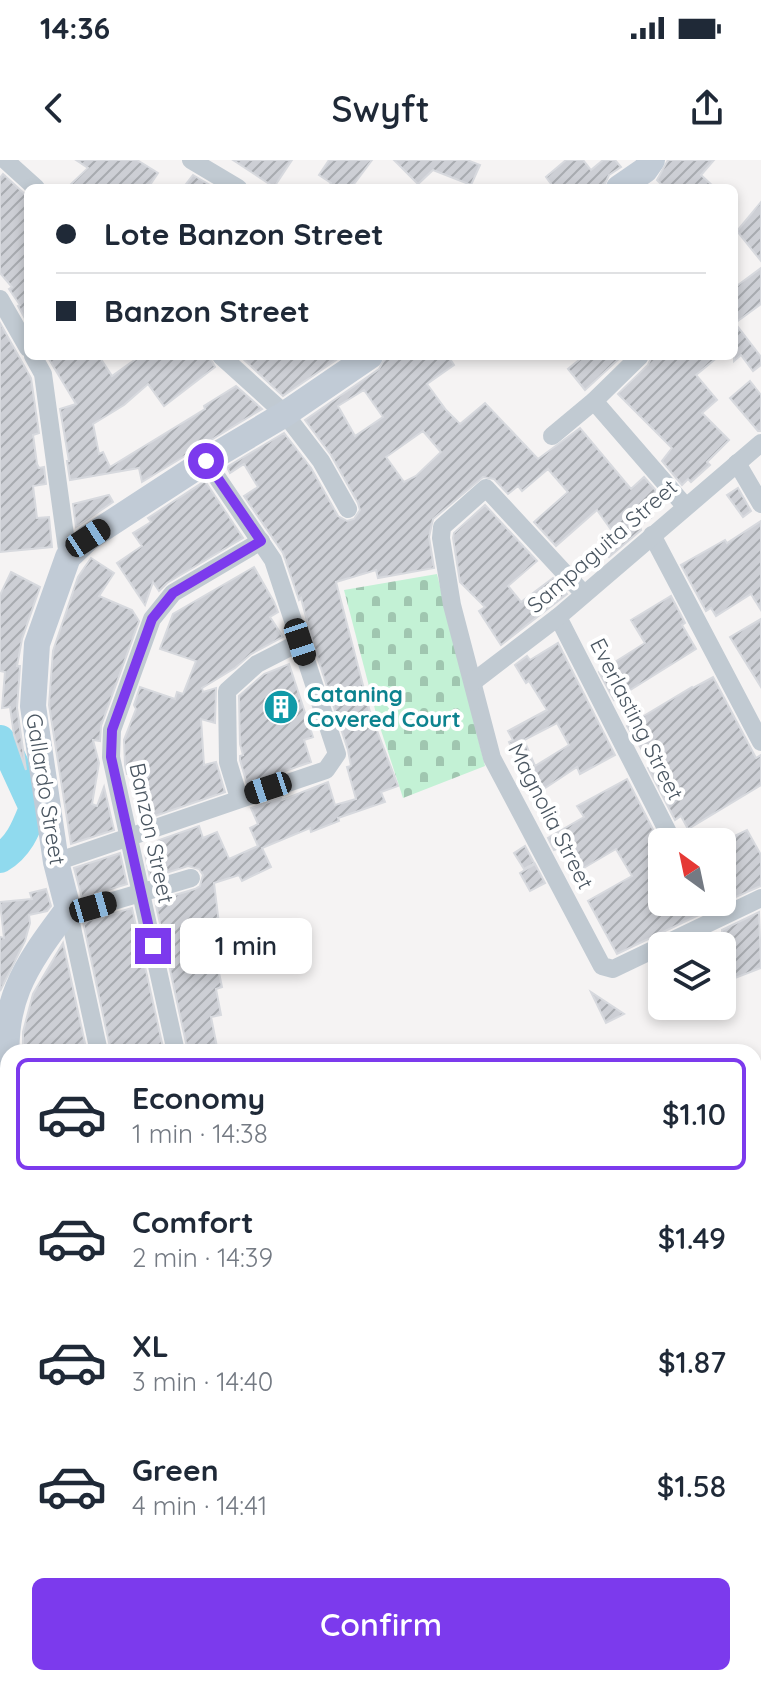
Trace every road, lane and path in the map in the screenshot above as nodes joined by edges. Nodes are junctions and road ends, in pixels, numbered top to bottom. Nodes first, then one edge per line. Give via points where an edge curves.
1 (5, 160) edge
2 (191, 160) edge
3 (649, 161) edge
4 (32, 184) edge
5 (231, 184) edge
6 (625, 184) edge
7 (0, 299) edge
8 (24, 341) edge
9 (35, 360) edge
10 (225, 360) edge
11 (364, 360) edge
12 (636, 360) edge
13 (594, 401) junction
14 (285, 414) junction
15 (552, 436) dead end
16 (761, 443) edge
17 (206, 461) junction
18 (737, 463) junction
19 (761, 504) edge
20 (685, 506) junction
21 (348, 509) dead end
22 (652, 535) junction
23 (261, 541) junction
24 (68, 557) junction
25 (584, 594) junction
26 (558, 617) junction
27 (300, 642) junction
28 (473, 682) junction
29 (761, 742) edge
30 (239, 798) junction
31 (666, 828) edge
32 (128, 837) junction
33 (56, 862) junction
34 (191, 878) dead end
35 (141, 894) junction
36 (761, 898) edge
37 (69, 912) junction
38 (711, 916) edge
39 (713, 920) junction
40 (4, 1044) edge
41 (97, 1044) edge
42 (174, 1044) edge

1 - 4 street
2 - 5 street
3 - 6 street
7 - 8 street
9 - 24 street via 43,374
10 - 14 street
11 - 14 street
12 - 13 street
13 - 15 street
13 - 20 street
14 - 17 street
14 - 21 street via 321,461
16 - 18 street, Sampaguita Street
17 - 23 street
17 - 24 street via 88,538
18 - 19 street
18 - 20 street, Sampaguita Street
20 - 22 street, Sampaguita Street
22 - 25 street, Sampaguita Street
22 - 29 street
23 - 27 street via 273,560
23 - 32 street, Banzon Street via 173,593 152,619 112,730 111,757
24 - 33 street, Gallardo Street via 37,644 33,706
25 - 26 street, Sampaguita Street
25 - 28 street, Magnolia Street via 486,488 440,532
26 - 28 street, Sampaguita Street
26 - 31 street, Everlasting Street
27 - 30 street via 257,664 227,691 228,762
27 - 30 street via 337,754 326,770
28 - 39 street, Magnolia Street via 492,758 602,966 613,969
30 - 32 street
32 - 33 street
32 - 35 street, Banzon Street
33 - 37 street, Gallardo Street
34 - 35 street
35 - 37 street
35 - 42 street, Banzon Street
36 - 39 street
37 - 40 street via 20,975 6,1015
37 - 41 street
38 - 39 street

